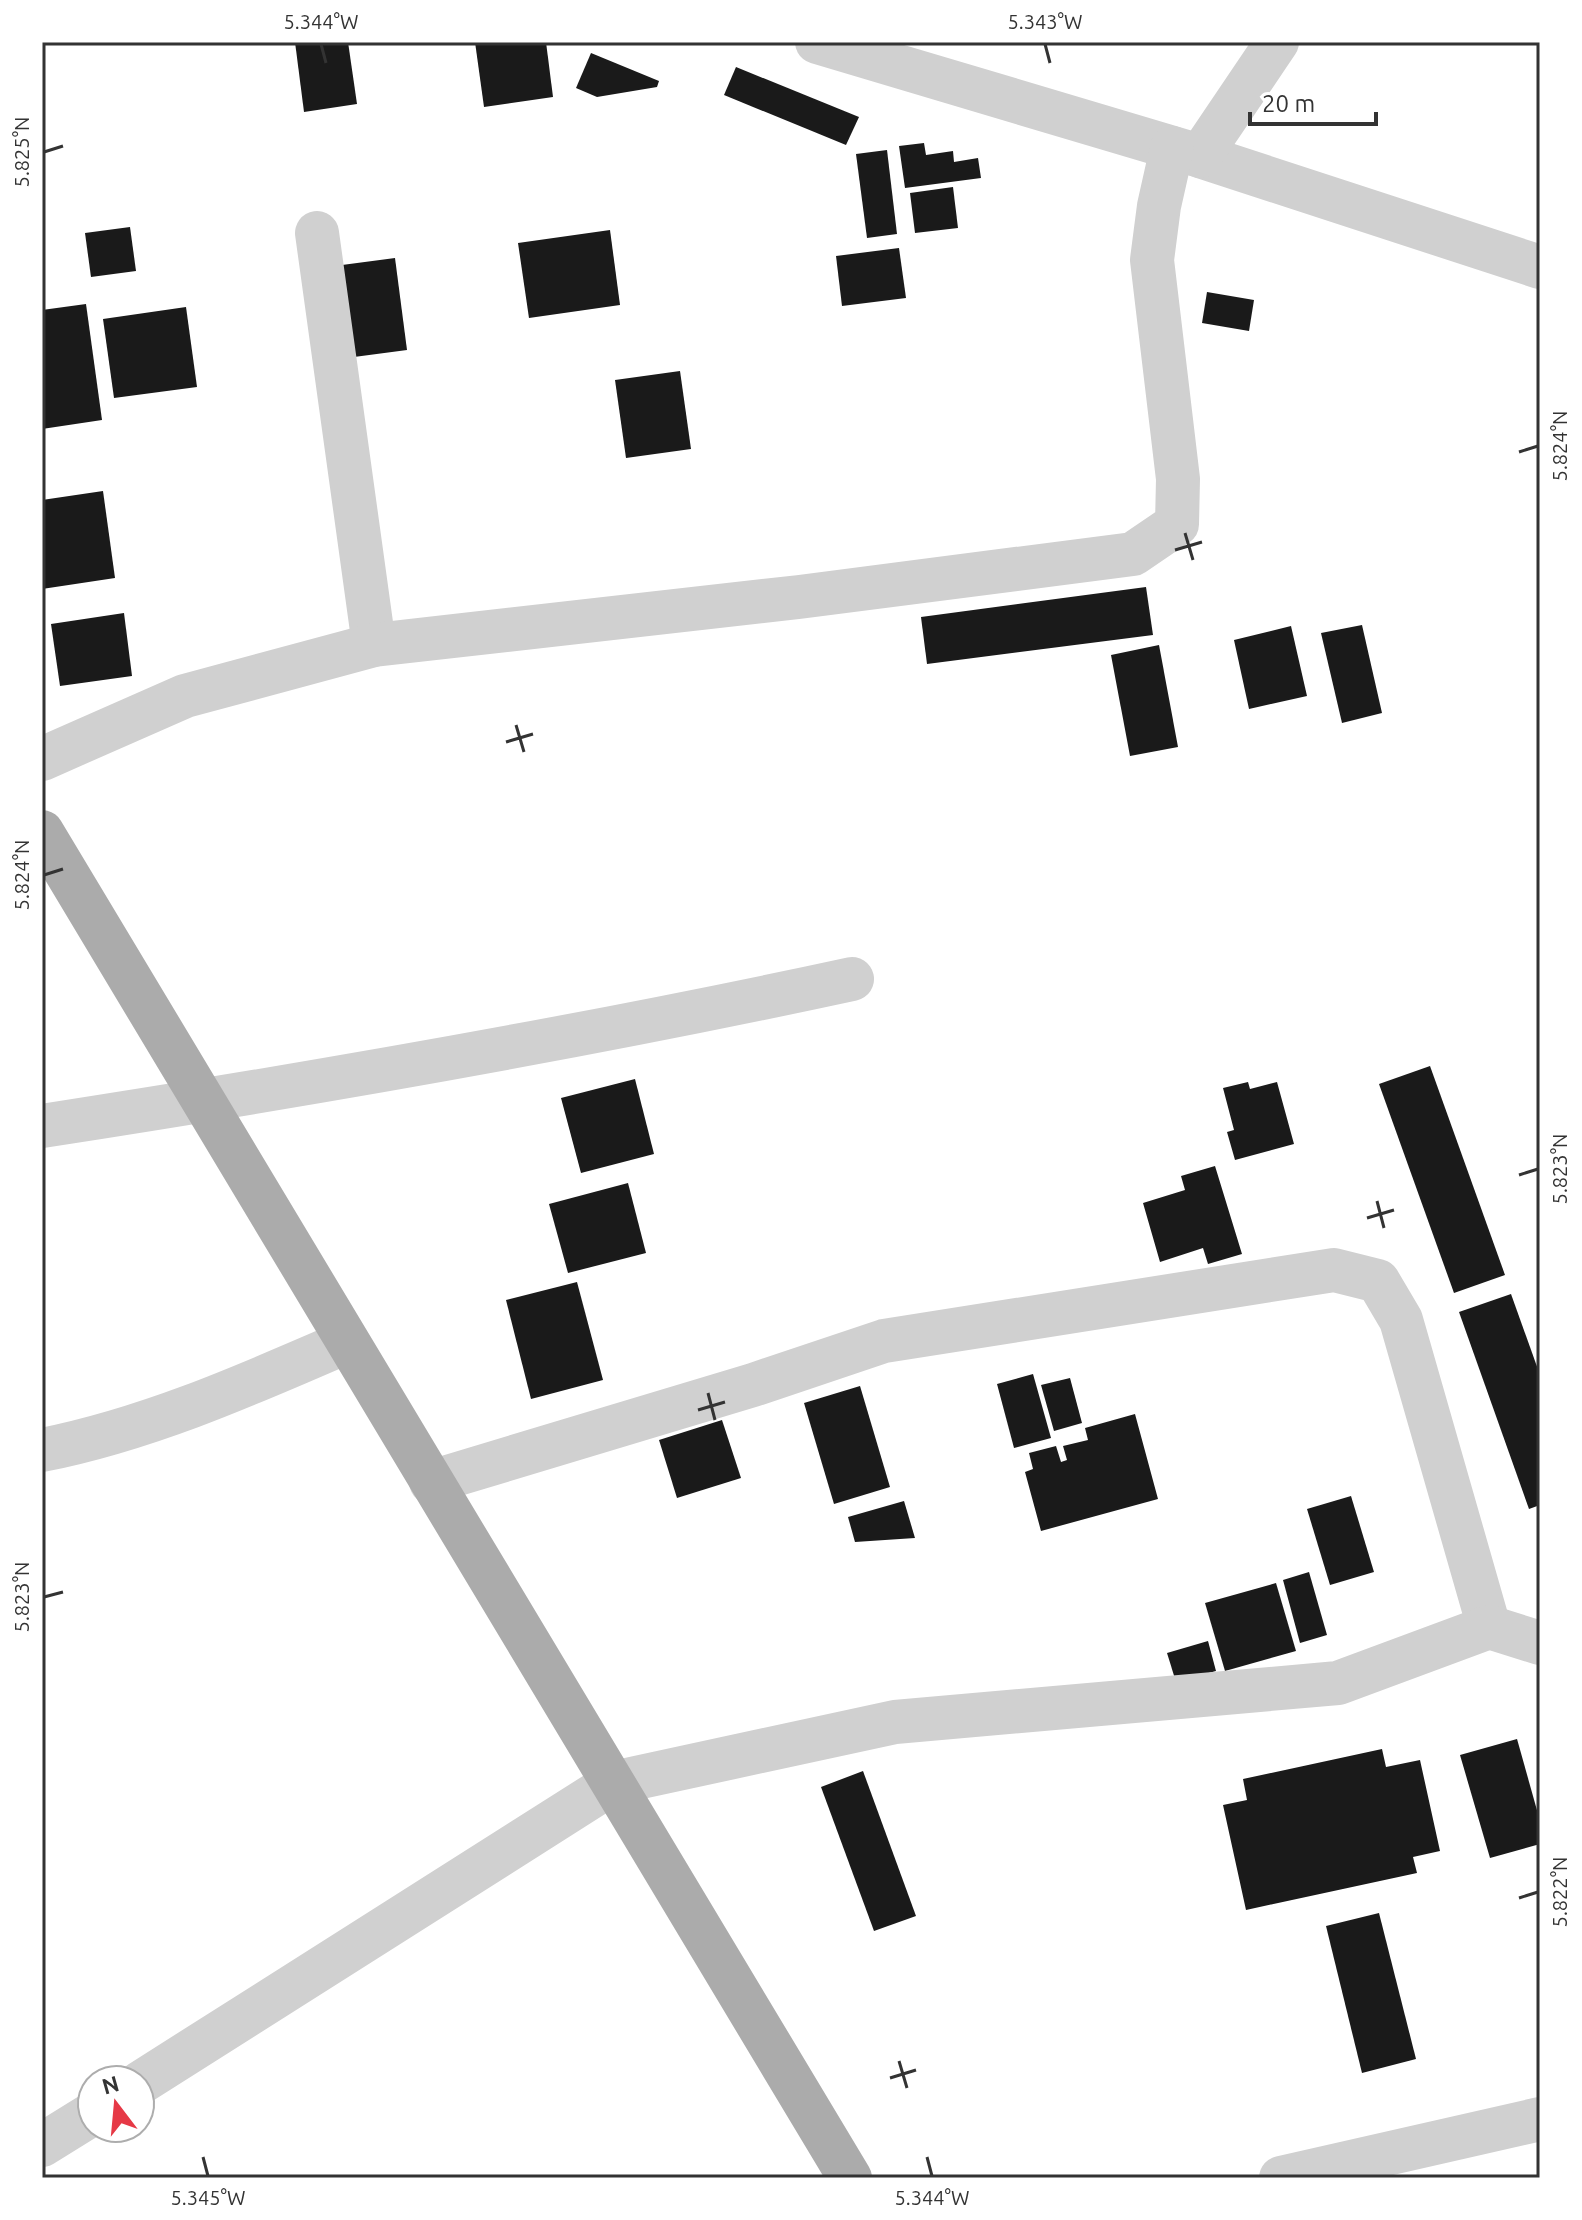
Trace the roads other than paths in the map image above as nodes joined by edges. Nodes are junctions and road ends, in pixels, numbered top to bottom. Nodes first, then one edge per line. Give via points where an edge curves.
1 (817, 42) edge
2 (1277, 42) edge
3 (1186, 152) junction
4 (317, 233) dead end
5 (1540, 267) edge
6 (374, 645) junction
7 (42, 759) edge
8 (42, 832) edge
9 (852, 979) dead end
10 (201, 1101) junction
11 (42, 1126) edge
12 (346, 1342) junction
13 (42, 1450) edge
14 (431, 1482) junction
15 (1489, 1627) junction
16 (1540, 1643) edge
17 (613, 1783) junction
18 (156, 2073) edge
19 (1540, 2119) edge
20 (76, 2124) edge
21 (42, 2145) edge
22 (850, 2178) edge
23 (1281, 2178) edge

1 - 3 street
2 - 3 street
3 - 5 street
3 - 6 street via 1159,206 1152,260 1178,479 1177,524 1133,554
4 - 6 street
6 - 7 street via 185,696
8 - 10 main road
9 - 10 street via 666,1019
10 - 11 street
10 - 12 main road
12 - 13 street via 208,1402
12 - 14 main road
14 - 15 street via 884,1341 1334,1270 1378,1281 1401,1320
14 - 17 main road
15 - 16 street
15 - 17 street via 1338,1683 895,1722
17 - 18 street
17 - 22 main road
19 - 23 street
20 - 21 street

